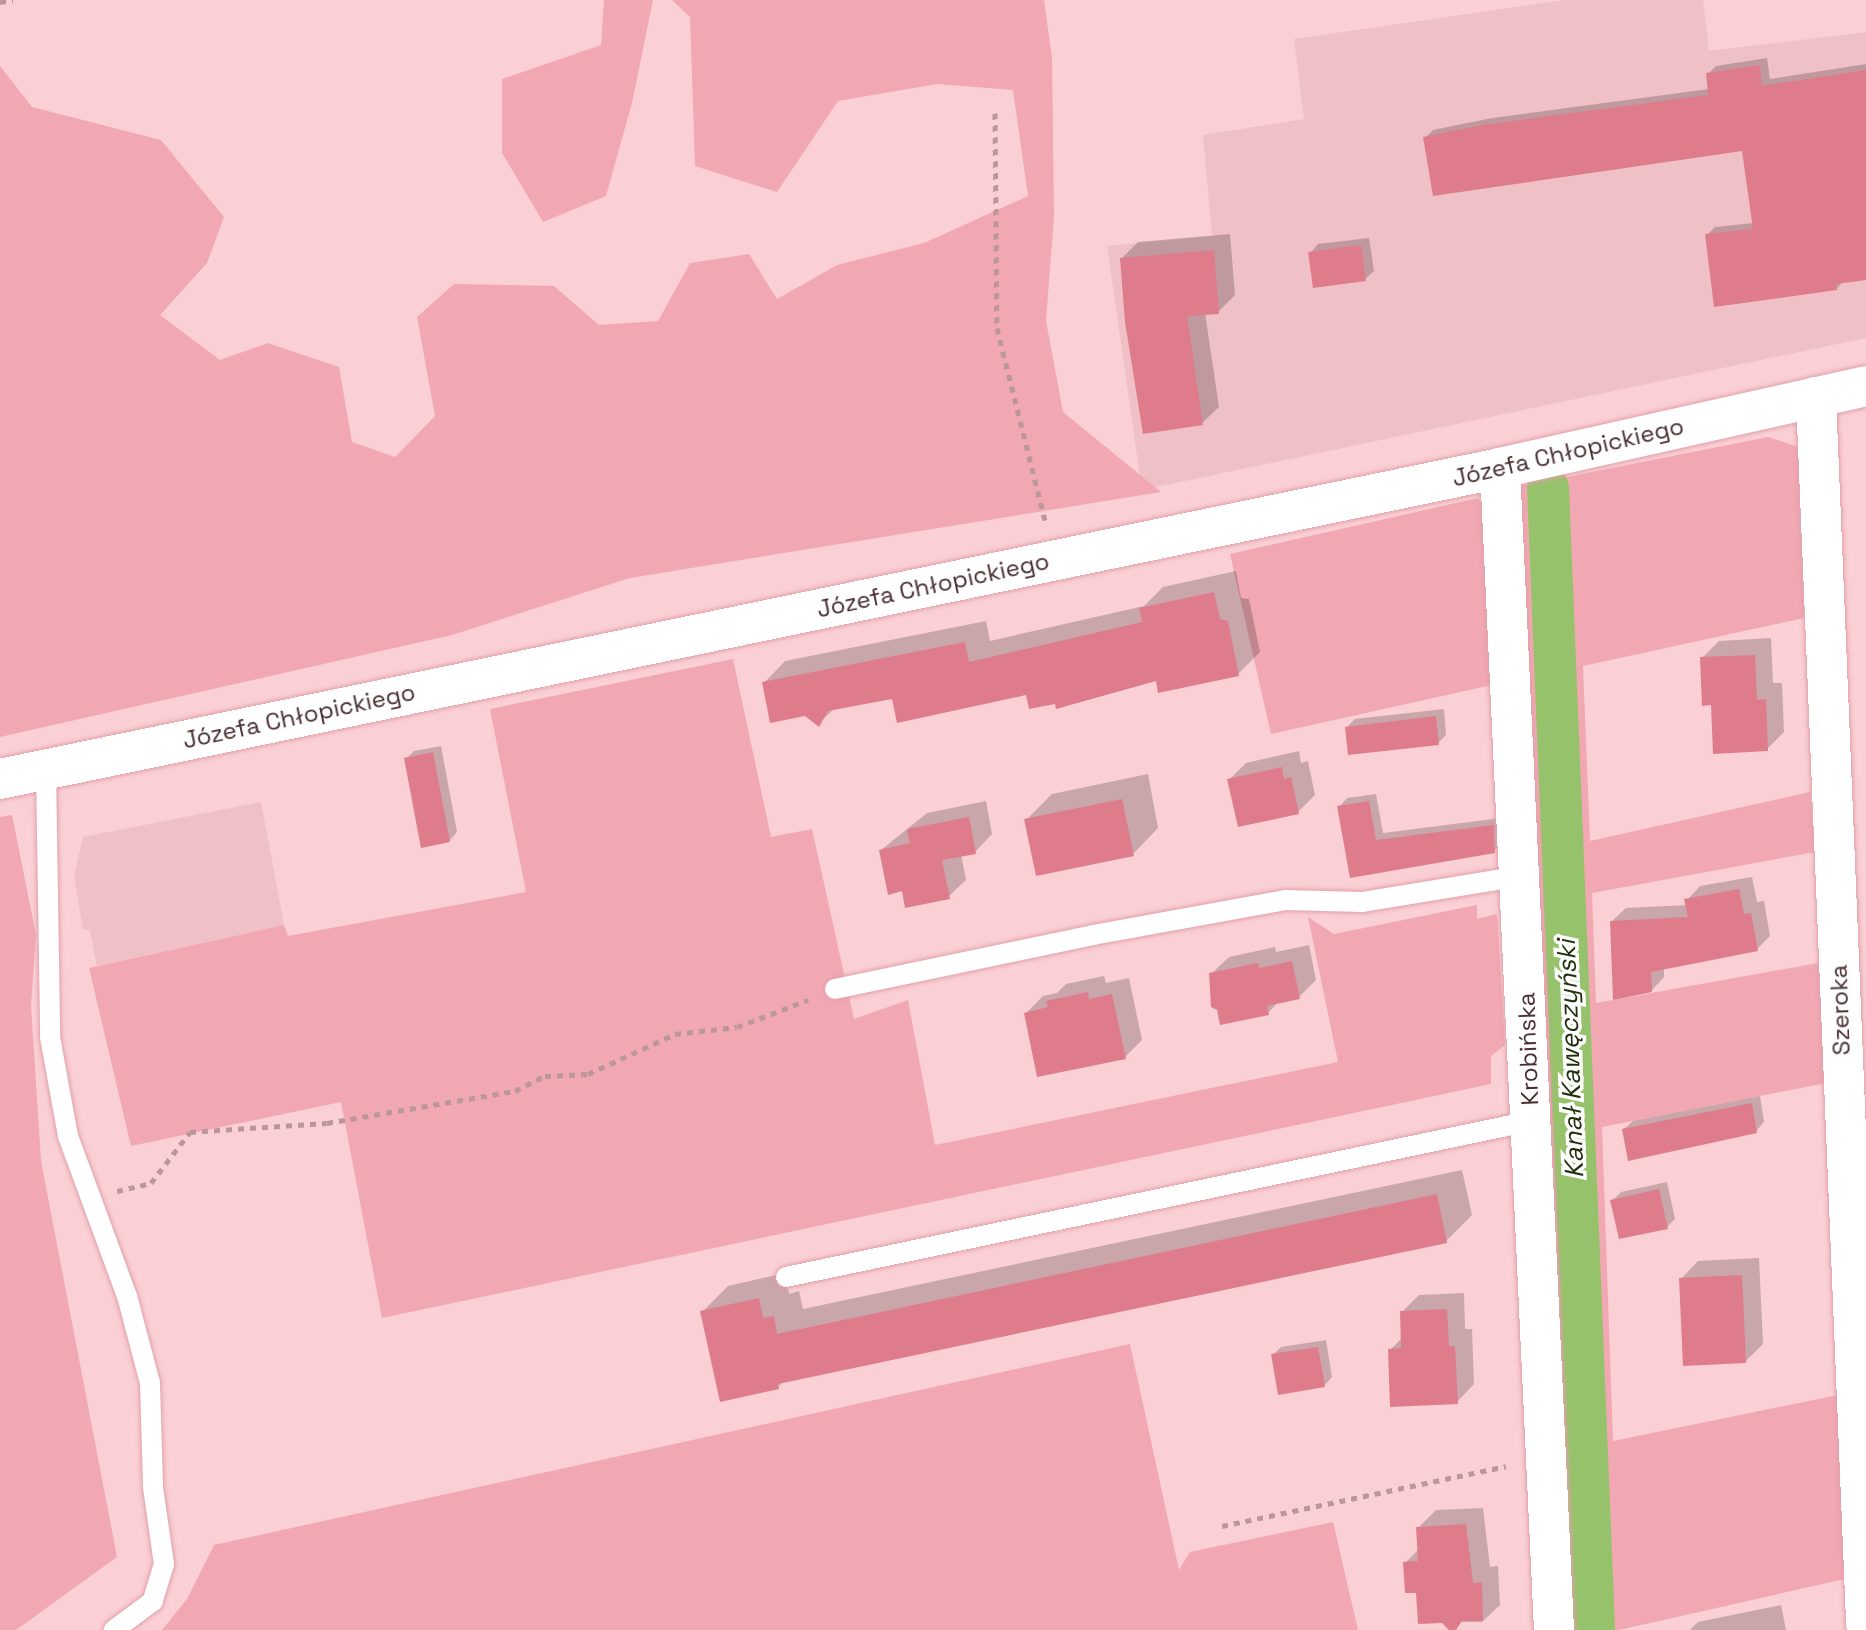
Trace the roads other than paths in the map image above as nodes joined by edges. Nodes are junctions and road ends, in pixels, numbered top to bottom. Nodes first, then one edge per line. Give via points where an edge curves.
1 (1866, 386) edge
2 (1816, 397) junction
3 (1500, 468) junction
4 (20, 775) edge
5 (1521, 876) junction
6 (1853, 983) edge
7 (835, 989) road end
8 (1531, 1121) junction
9 (786, 1277) dead end
10 (1861, 1388) edge
11 (1866, 1623) edge
12 (114, 1630) edge
13 (1554, 1630) edge

1 - 2 street, Józefa Chłopickiego
2 - 3 street, Józefa Chłopickiego
2 - 6 street, Szeroka
3 - 4 street, Józefa Chłopickiego
3 - 5 street, Krobińska
4 - 12 lane via 50,1037 68,1136 127,1296 150,1383 153,1487 164,1564 153,1601
5 - 7 lane via 1362,902 1285,900
5 - 8 street, Krobińska
6 - 10 street, Szeroka
8 - 9 lane
8 - 13 street, Krobińska
10 - 11 street, Szeroka

